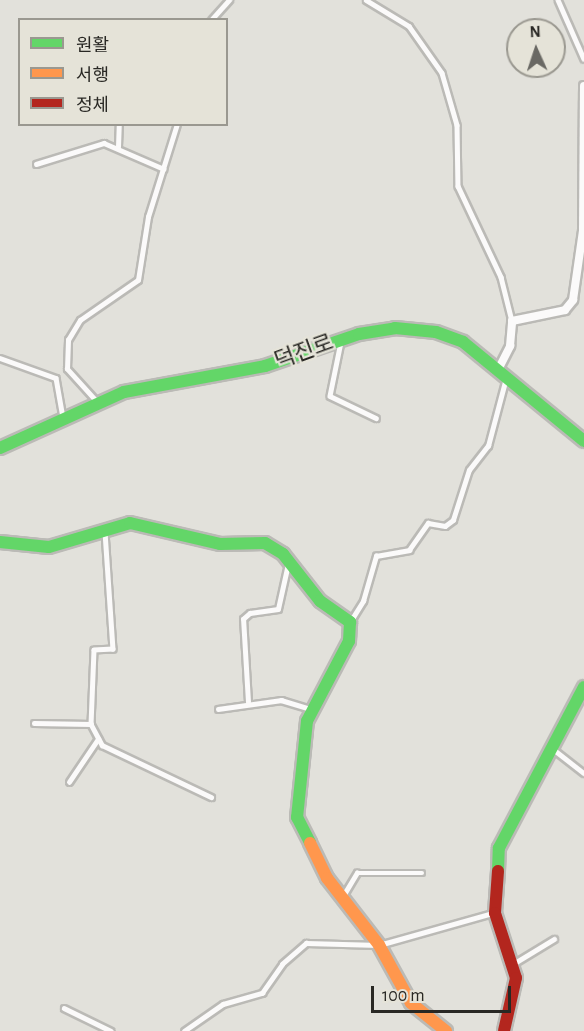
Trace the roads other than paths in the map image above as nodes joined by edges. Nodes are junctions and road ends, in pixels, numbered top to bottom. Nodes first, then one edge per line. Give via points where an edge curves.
1 (230, 0) edge
2 (366, 0) edge
3 (558, 0) edge
4 (212, 18) edge
5 (584, 59) edge
6 (584, 86) edge
7 (119, 126) edge
8 (176, 126) edge
9 (118, 147) junction
10 (36, 164) dead end
11 (164, 169) junction
12 (512, 321) junction
13 (342, 339) junction
14 (0, 358) edge
15 (502, 372) junction
16 (96, 401) junction
17 (63, 417) junction
18 (376, 418) dead end
19 (584, 441) edge
20 (0, 448) edge
21 (105, 530) junction
22 (0, 542) edge
23 (289, 561) junction
24 (350, 622) junction
25 (584, 687) edge
26 (248, 702) junction
27 (218, 709) dead end
28 (311, 709) junction
29 (34, 723) dead end
30 (91, 724) junction
31 (98, 739) junction
32 (553, 749) junction
33 (584, 773) edge
34 (69, 782) dead end
35 (211, 797) dead end
36 (422, 873) dead end
37 (342, 899) junction
38 (495, 913) junction
39 (554, 939) dead end
40 (379, 945) junction
41 (513, 964) junction
42 (64, 1008) dead end
43 (111, 1031) edge
44 (184, 1031) edge
45 (446, 1031) edge
46 (504, 1031) edge

1 - 4 lane
2 - 12 lane via 409,26 442,73 457,125 458,186 501,277
3 - 5 lane
6 - 12 street via 583,231 573,300 565,310
7 - 9 lane
8 - 11 lane
9 - 10 lane via 99,144
9 - 11 lane
11 - 16 lane via 138,280 80,321 68,340 67,369
12 - 15 street
13 - 15 street, 덕진로 via 384,329 436,332 464,342
13 - 16 street, 덕진로 via 265,366
13 - 18 lane via 330,396
14 - 17 lane via 56,378
15 - 19 street, 덕진로
15 - 24 lane via 488,446 469,470 453,520 445,526 428,523 409,550 376,556 363,600
16 - 17 street, 덕진로
17 - 20 street, 덕진로
21 - 22 street via 49,547
21 - 23 street via 137,524 220,544 265,543
21 - 30 lane via 113,649 94,650
23 - 24 street via 320,601
23 - 26 lane via 278,609 250,613 243,619
24 - 28 street via 349,641
25 - 32 street
26 - 27 lane
26 - 28 lane via 291,701
28 - 37 street via 304,732 297,817
29 - 30 lane
30 - 31 lane
31 - 34 lane
31 - 35 lane via 133,763
32 - 33 lane
32 - 38 street via 502,837
36 - 37 lane via 357,873
37 - 40 street
38 - 40 lane
38 - 41 street
39 - 41 lane
40 - 44 lane via 314,941 299,946 262,993 223,1004
40 - 45 street via 411,1003
41 - 46 street via 517,992
42 - 43 lane

